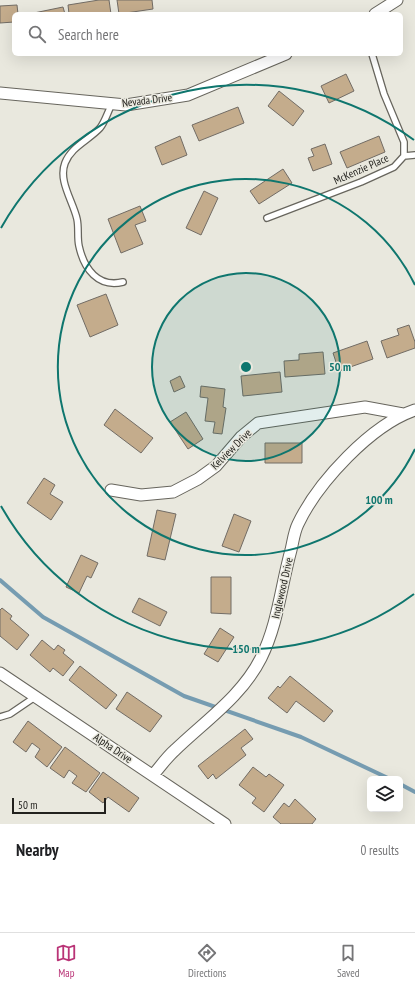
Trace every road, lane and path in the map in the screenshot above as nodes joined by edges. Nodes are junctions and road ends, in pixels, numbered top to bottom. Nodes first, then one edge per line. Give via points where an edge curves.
1 (397, 0) edge
2 (378, 12) edge
3 (281, 56) edge
4 (373, 56) edge
5 (0, 93) edge
6 (112, 104) junction
7 (415, 155) edge
8 (404, 156) junction
9 (266, 218) dead end
10 (123, 282) dead end
11 (415, 410) edge
12 (403, 414) junction
13 (111, 490) dead end
14 (0, 673) edge
15 (36, 697) junction
16 (0, 717) edge
17 (153, 775) junction
18 (225, 824) edge

1 - 2 street
3 - 6 street, Nevada Drive via 188,95 126,105
4 - 8 lane, McKenzie Place via 384,94 404,142
5 - 6 street, Nevada Drive
6 - 10 lane via 100,128 77,146 65,162 63,177 77,219 80,247 90,271 100,281 115,284
7 - 8 lane
8 - 9 lane, McKenzie Place via 394,167 374,176
11 - 12 street, Inglewood Drive
12 - 13 street, Kelview Drive via 365,407 258,423 241,437 216,466 173,492 141,495
12 - 17 street, Inglewood Drive via 376,431 351,453 322,485 298,524 271,633 261,658 247,681 230,700 174,751
14 - 15 street, Alpha Drive
15 - 16 lane via 10,714
15 - 17 street, Alpha Drive
17 - 18 street, Alpha Drive

